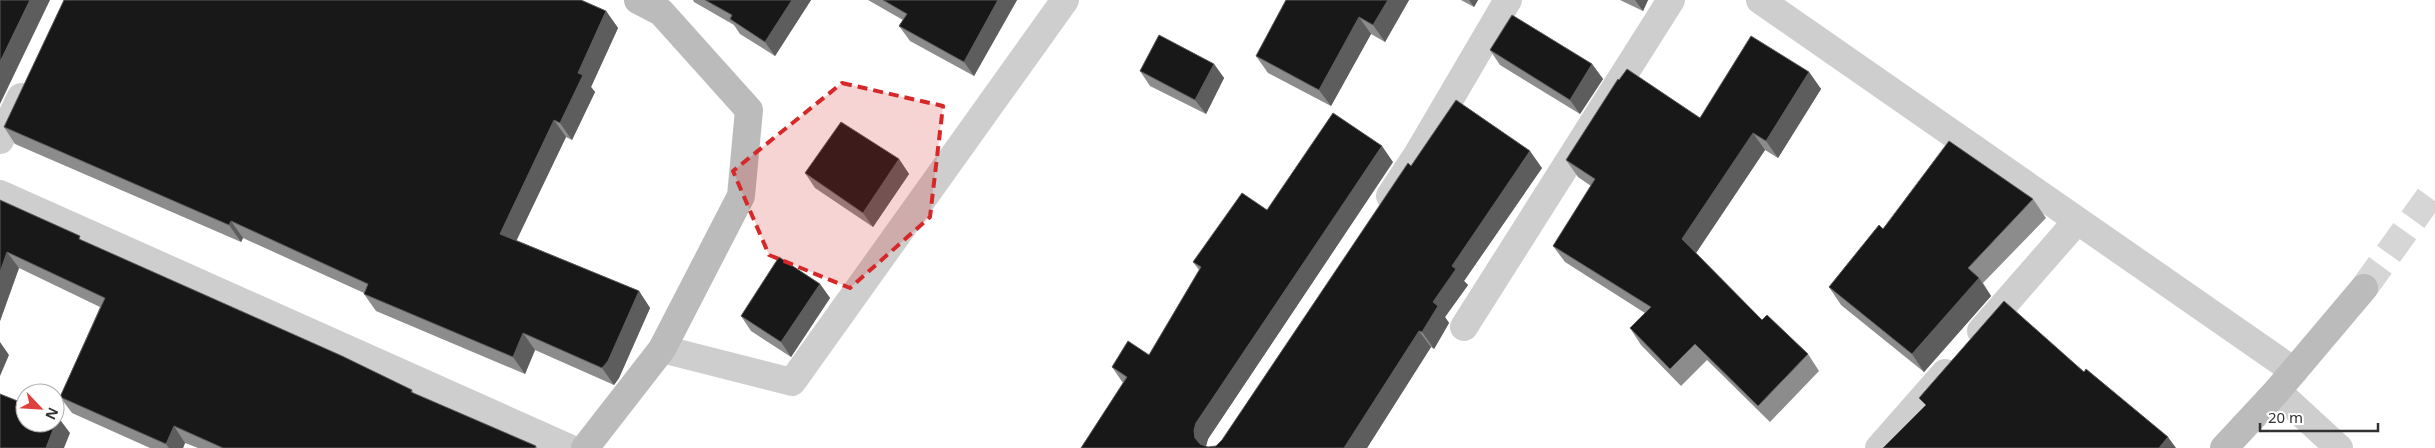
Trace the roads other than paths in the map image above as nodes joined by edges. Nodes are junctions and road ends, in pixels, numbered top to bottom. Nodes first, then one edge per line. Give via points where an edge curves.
1 (638, 0) edge
2 (1065, 0) edge
3 (1508, 0) edge
4 (1671, 0) edge
5 (1760, 0) edge
6 (34, 70) edge
7 (0, 140) edge
8 (0, 194) edge
9 (1374, 220) edge
10 (2077, 221) junction
11 (2364, 288) tunnel mouth
12 (1464, 327) dead end
13 (662, 348) junction
14 (2285, 381) junction
15 (570, 448) edge
16 (585, 448) edge
17 (1879, 448) edge
18 (2224, 448) edge
19 (2339, 448) edge

1 - 13 street via 661,12 749,110 742,196
2 - 13 street via 792,382
3 - 9 street via 1417,155
4 - 12 street
5 - 10 street
6 - 7 street
8 - 15 street
10 - 14 street
10 - 17 street
11 - 14 street
13 - 16 street
14 - 18 street
14 - 19 street

